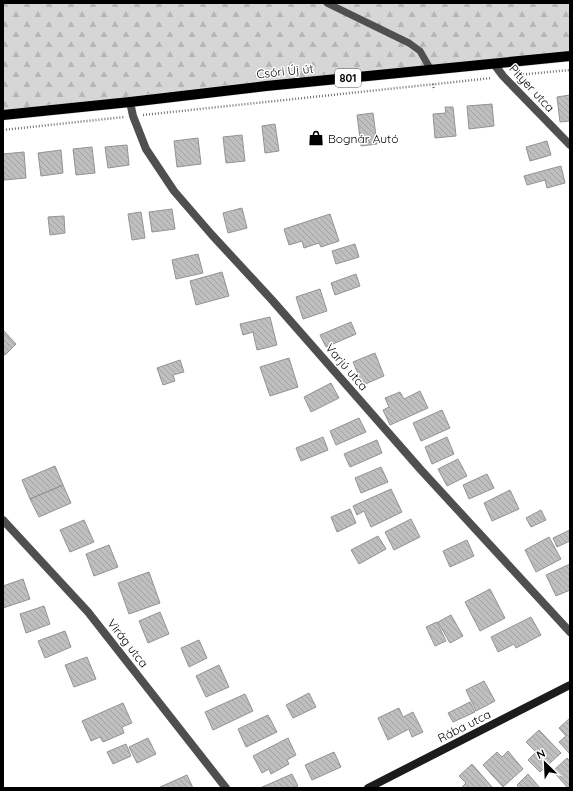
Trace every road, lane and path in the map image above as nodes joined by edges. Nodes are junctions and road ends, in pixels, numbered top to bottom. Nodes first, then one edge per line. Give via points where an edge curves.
1 (327, 3) edge
2 (570, 56) edge
3 (494, 64) junction
4 (431, 70) junction
5 (434, 90) dead end
6 (130, 102) junction
7 (3, 115) edge
8 (133, 116) junction
9 (3, 130) edge
10 (570, 144) edge
11 (3, 520) edge
12 (570, 632) edge
13 (570, 685) edge
14 (226, 788) edge
15 (368, 788) edge

1 - 4 lane via 409,43 420,51
2 - 3 main road, Csóri Új út / 801
3 - 4 main road, Csóri Új út / 801
3 - 10 street, Pityer utca
4 - 6 main road, Csóri Új út / 801
5 - 8 path via 433,84
6 - 7 main road, Csóri Új út / 801
6 - 8 street, Varjú utca
8 - 9 path
8 - 12 street, Varjú utca via 146,149 174,191 420,470
11 - 14 street, Virág utca via 88,612
13 - 15 street, Rába utca

